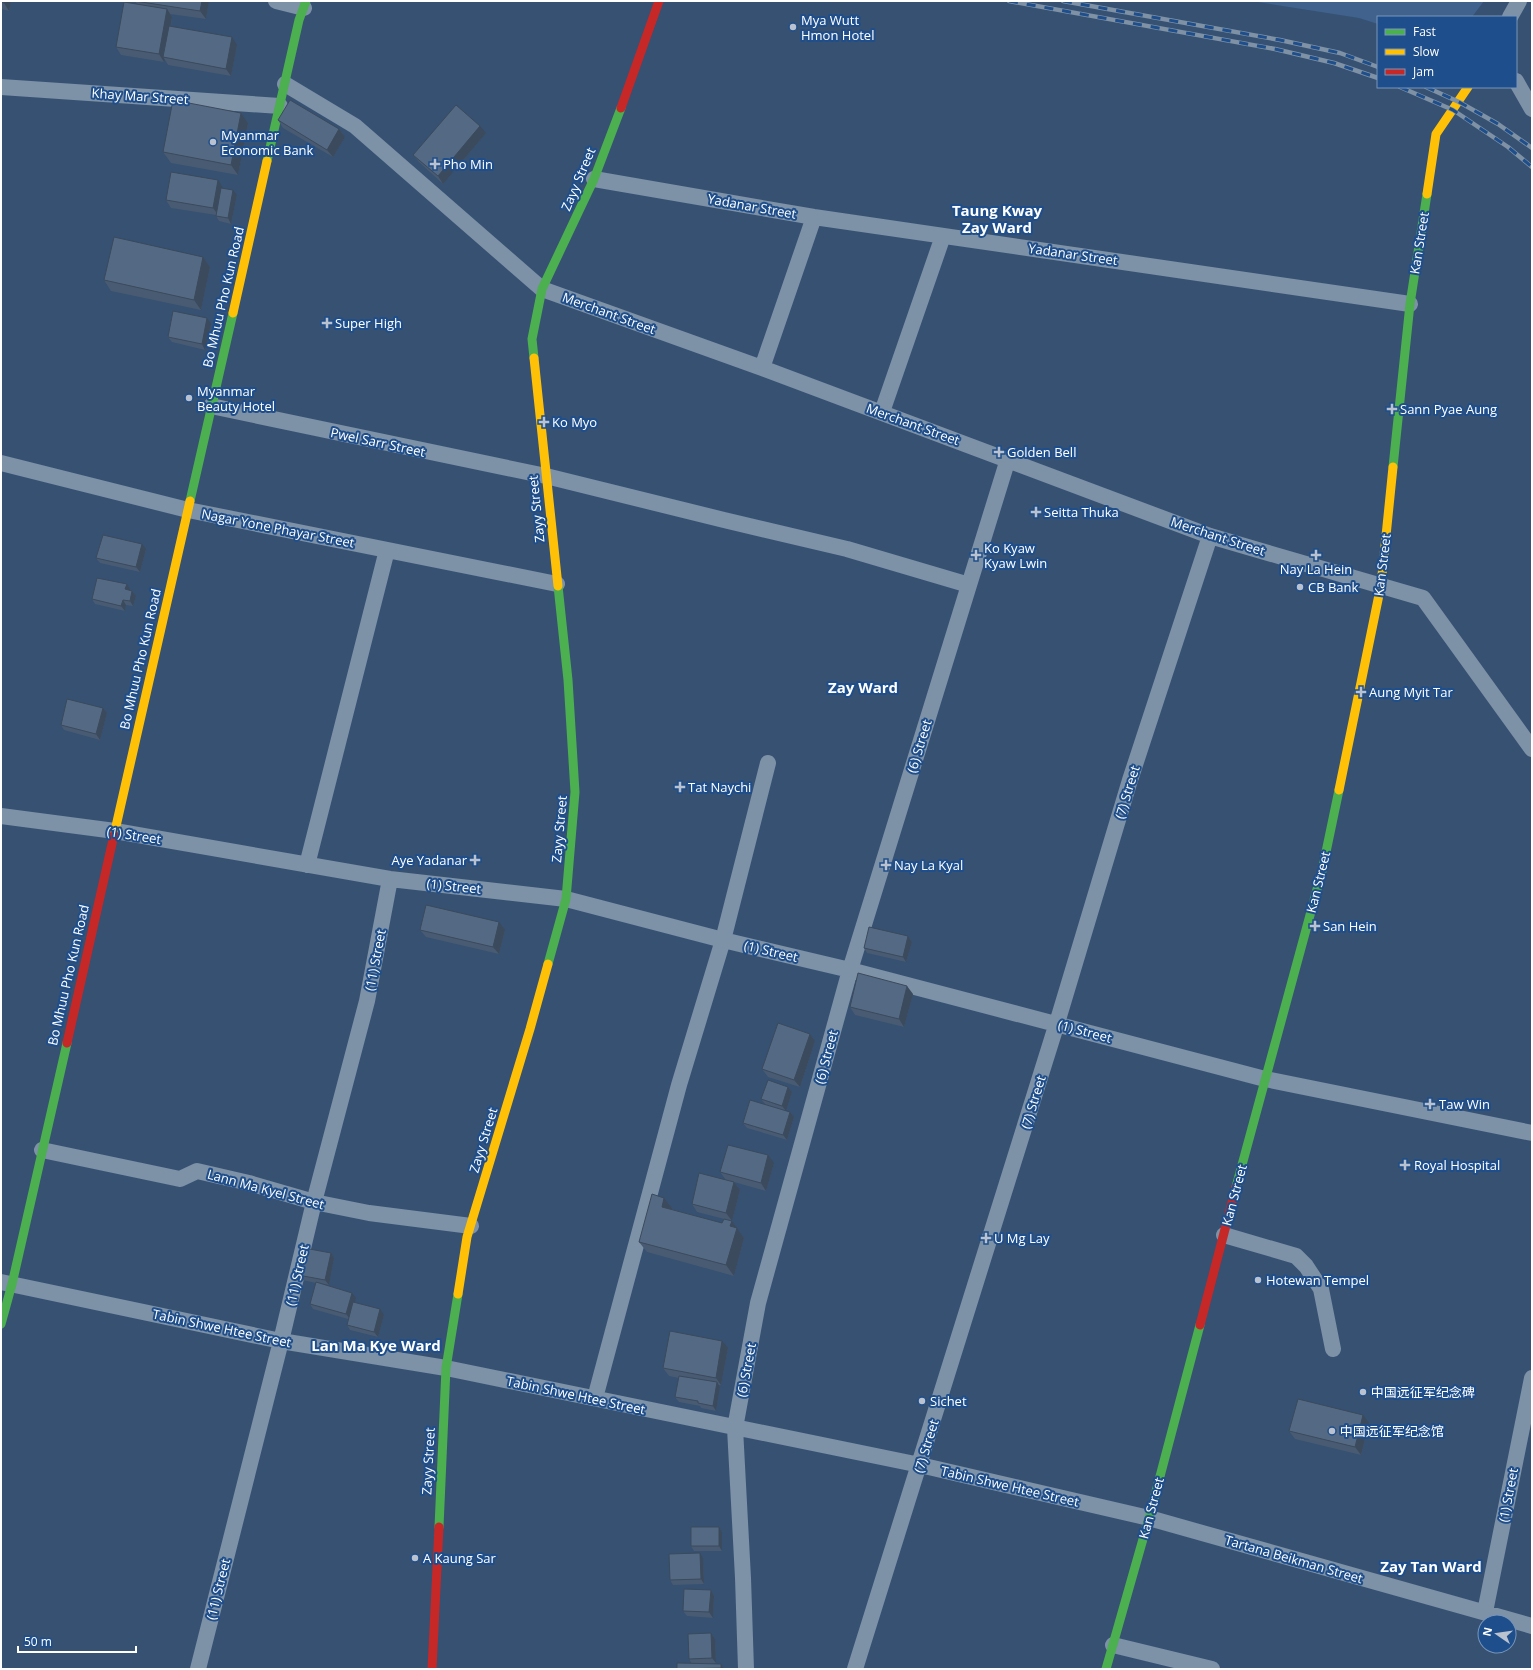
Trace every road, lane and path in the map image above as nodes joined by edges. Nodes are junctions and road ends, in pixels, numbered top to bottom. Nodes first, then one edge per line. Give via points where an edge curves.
1 (276, 1) edge
2 (659, 1) edge
3 (1519, 1) edge
4 (305, 4) edge
5 (1511, 16) edge
6 (1517, 83) edge
7 (285, 84) junction
8 (1, 87) edge
9 (1467, 88) edge
10 (280, 106) junction
11 (1532, 109) edge
12 (594, 179) junction
13 (814, 217) junction
14 (943, 236) junction
15 (542, 290) junction
16 (1410, 304) junction
17 (762, 368) junction
18 (212, 406) junction
19 (882, 412) junction
20 (1008, 459) junction
21 (1, 463) edge
22 (546, 476) junction
23 (188, 510) junction
24 (1210, 536) junction
25 (386, 550) junction
26 (557, 584) junction
27 (1381, 584) junction
28 (969, 585) junction
29 (1532, 749) edge
30 (768, 763) dead end
31 (1, 816) edge
32 (115, 832) junction
33 (307, 865) junction
34 (390, 879) junction
35 (566, 899) junction
36 (723, 940) junction
37 (850, 970) junction
38 (1057, 1023) junction
39 (1265, 1079) junction
40 (1532, 1133) edge
41 (42, 1150) junction
42 (314, 1202) junction
43 (471, 1226) junction
44 (1224, 1235) junction
45 (6, 1283) edge
46 (1, 1324) edge
47 (281, 1341) junction
48 (1333, 1349) dead end
49 (446, 1368) junction
50 (1532, 1378) edge
51 (595, 1398) junction
52 (735, 1428) junction
53 (920, 1465) junction
54 (1149, 1518) junction
55 (1485, 1612) junction
56 (1532, 1626) edge
57 (1113, 1645) junction
58 (198, 1669) edge
59 (432, 1669) edge
60 (746, 1669) edge
61 (856, 1669) edge
62 (1106, 1669) edge
63 (1212, 1669) edge

1 - 4 street
2 - 12 street, Zayy Street
3 - 5 street
4 - 7 street, Bo Mhuu Pho Kun Road
6 - 11 street
7 - 10 street, Bo Mhuu Pho Kun Road
7 - 15 street, Merchant Street via 355,126
8 - 10 street, Khay Mar Street
9 - 16 street, Kan Street via 1436,134
10 - 18 street, Bo Mhuu Pho Kun Road
12 - 13 street, Yadanar Street
12 - 15 street, Zayy Street
13 - 14 street, Yadanar Street
13 - 17 street
14 - 16 street, Yadanar Street
14 - 19 street
15 - 17 street, Merchant Street
15 - 22 street, Zayy Street via 532,339
16 - 27 street, Kan Street
17 - 19 street, Merchant Street
18 - 22 street, Pwel Sarr Street
18 - 23 street, Bo Mhuu Pho Kun Road
19 - 20 street, Merchant Street
20 - 24 street, Merchant Street
20 - 28 street, (6) Street
21 - 23 street, Nagar Yone Phayar Street
22 - 26 street, Zayy Street
22 - 28 street, Pwel Sarr Street via 847,549
23 - 25 street, Nagar Yone Phayar Street
23 - 32 street, Bo Mhuu Pho Kun Road
24 - 27 street, Merchant Street
24 - 38 street, (7) Street via 1130,780
25 - 26 street, Nagar Yone Phayar Street
25 - 33 street
26 - 35 street, Zayy Street via 568,680 575,792
27 - 29 street, Merchant Street via 1423,598
27 - 39 street, Kan Street via 1322,871
28 - 37 street, (6) Street
30 - 36 street
31 - 32 street, (1) Street
32 - 33 street, (1) Street
32 - 41 street, Bo Mhuu Pho Kun Road
33 - 34 street, (1) Street
34 - 35 street, (1) Street
34 - 42 street, (11) Street via 367,1001
35 - 36 street, (1) Street
35 - 43 street, Zayy Street
36 - 37 street, (1) Street
36 - 51 street via 679,1085
37 - 38 street, (1) Street
37 - 52 street, (6) Street via 758,1303
38 - 39 street, (1) Street
38 - 53 street, (7) Street
39 - 40 street, (1) Street
39 - 44 street, Kan Street
41 - 42 street, Lann Ma Kyel Street via 180,1179 197,1170
41 - 45 street, Bo Mhuu Pho Kun Road
42 - 43 street, Lann Ma Kyel Street
42 - 47 street, (11) Street
43 - 49 street, Zayy Street via 467,1237
44 - 48 street via 1296,1256 1306,1266 1321,1289
44 - 54 street, Kan Street
45 - 46 street, Bo Mhuu Pho Kun Road
45 - 47 street, Tabin Shwe Htee Street
47 - 49 street, Tabin Shwe Htee Street
47 - 58 street, (11) Street
49 - 51 street, Tabin Shwe Htee Street
49 - 59 street, Zayy Street
50 - 55 street, (1) Street
51 - 52 street, Tabin Shwe Htee Street
52 - 53 street, Tabin Shwe Htee Street
52 - 60 street, (6) Street
53 - 54 street, Tabin Shwe Htee Street
53 - 61 street, (7) Street
54 - 55 street, Tartana Beikman Street
54 - 57 street, Kan Street
55 - 56 street, Tartana Beikman Street
57 - 62 street, Kan Street
57 - 63 street

